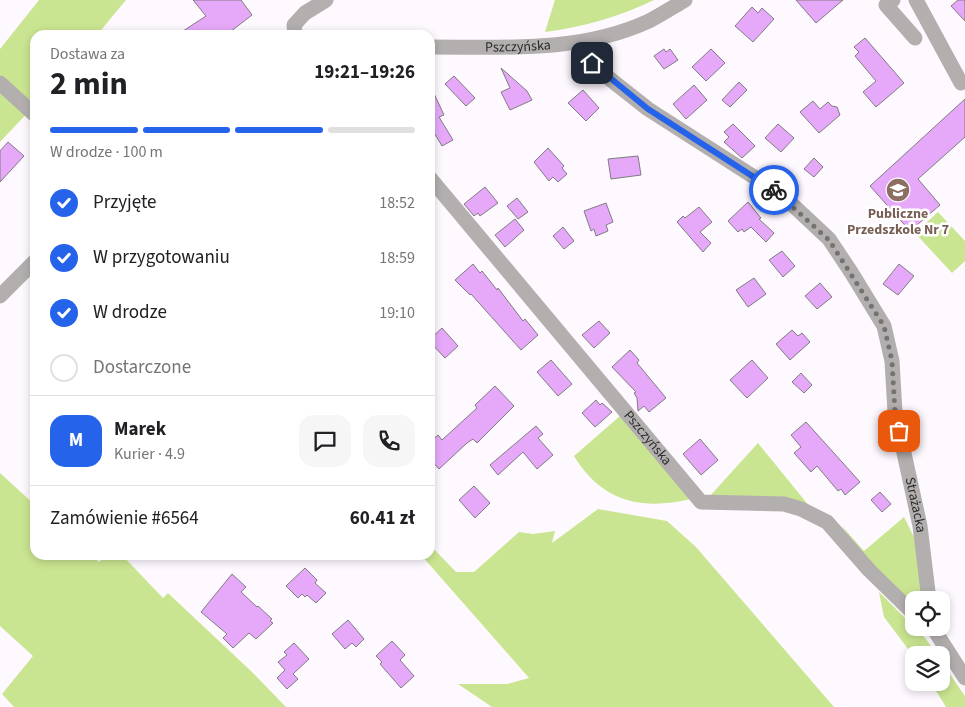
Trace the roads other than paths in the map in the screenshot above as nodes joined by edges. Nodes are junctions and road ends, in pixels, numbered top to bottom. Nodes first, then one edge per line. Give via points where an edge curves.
1 (326, 0) edge
2 (685, 0) edge
3 (916, 0) edge
4 (887, 2) edge
5 (294, 30) edge
6 (915, 38) dead end
7 (435, 47) edge
8 (583, 48) junction
9 (0, 83) edge
10 (960, 83) dead end
11 (30, 110) edge
12 (435, 184) edge
13 (30, 265) edge
14 (0, 296) edge
15 (928, 591) edge
16 (905, 605) edge
17 (937, 636) edge
18 (965, 678) edge

1 - 5 street via 305,13 294,25
2 - 8 street, Pszczyńska via 649,21
3 - 10 street
4 - 6 street
7 - 8 street, Pszczyńska
8 - 15 street, Strażacka via 596,68 648,109 782,195 829,240 851,272 884,326 892,361 895,412 920,526
9 - 11 street
12 - 16 street, Pszczyńska via 701,502 784,504 827,522
13 - 14 street
17 - 18 street

